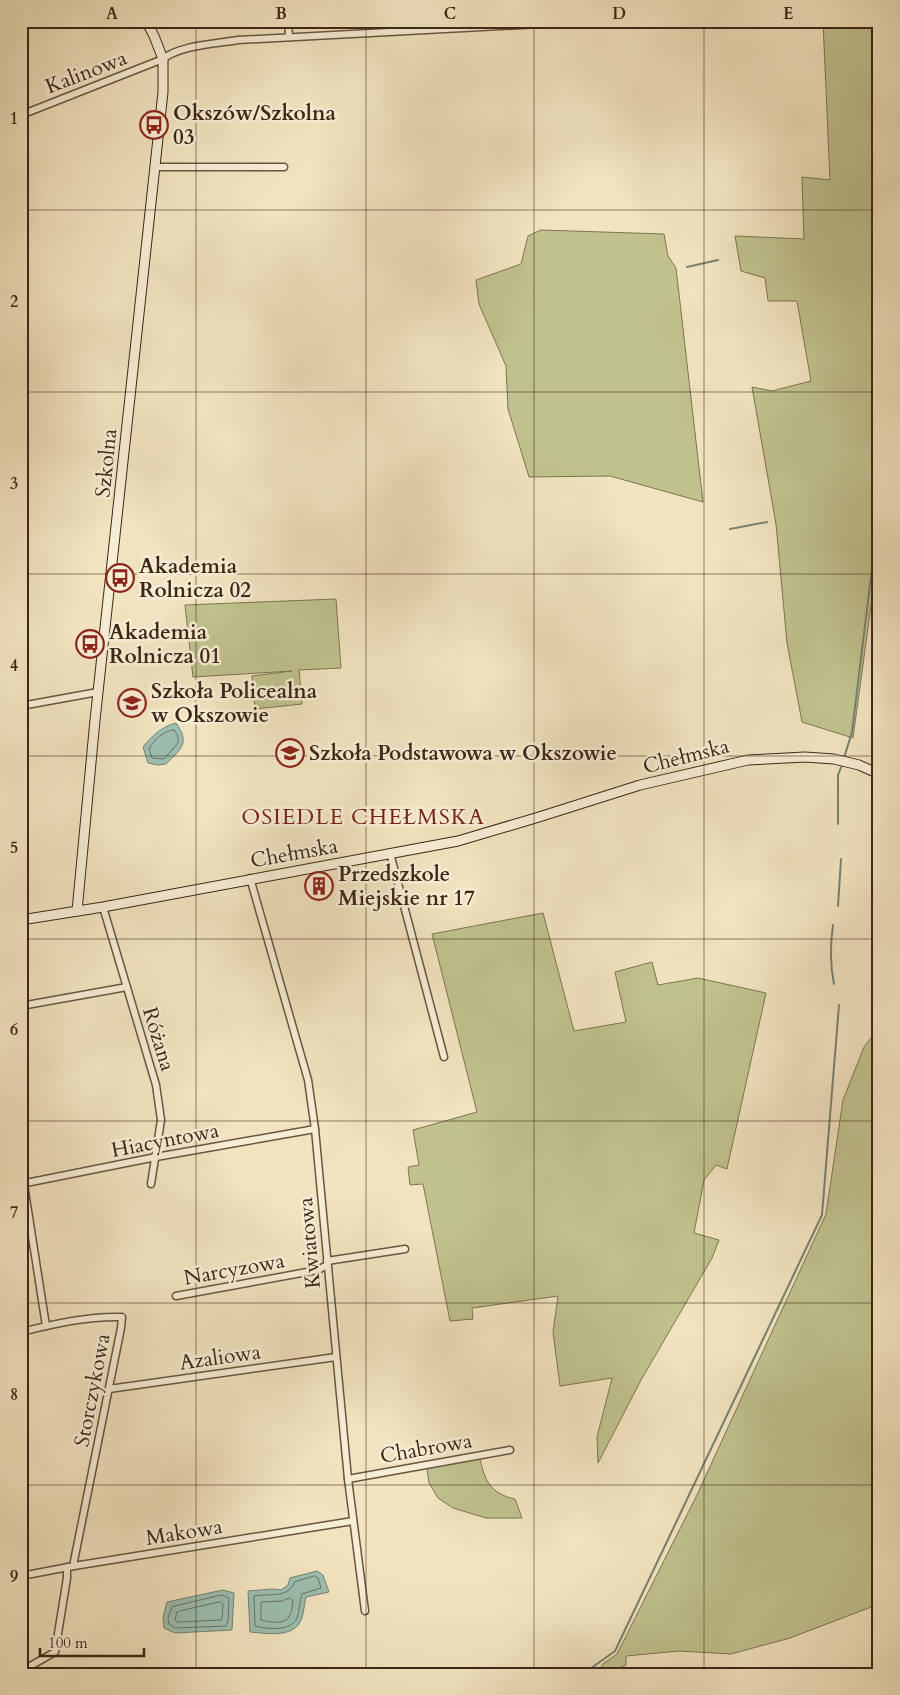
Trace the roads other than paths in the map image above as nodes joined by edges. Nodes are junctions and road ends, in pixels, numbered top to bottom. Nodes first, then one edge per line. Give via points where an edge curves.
1 (146, 21) edge
2 (288, 21) edge
3 (595, 21) edge
4 (289, 37) junction
5 (163, 59) junction
6 (21, 115) edge
7 (155, 167) junction
8 (284, 167) dead end
9 (98, 692) junction
10 (21, 706) edge
11 (879, 774) edge
12 (390, 853) junction
13 (250, 878) junction
14 (103, 907) junction
15 (77, 912) junction
16 (21, 920) edge
17 (127, 987) junction
18 (21, 1006) edge
19 (444, 1057) dead end
20 (315, 1129) junction
21 (156, 1157) junction
22 (22, 1184) edge
23 (151, 1184) dead end
24 (405, 1249) dead end
25 (327, 1263) junction
26 (176, 1296) dead end
27 (46, 1326) junction
28 (21, 1332) edge
29 (336, 1357) junction
30 (109, 1389) junction
31 (510, 1450) dead end
32 (348, 1479) junction
33 (353, 1521) junction
34 (71, 1566) junction
35 (21, 1576) edge
36 (365, 1611) dead end
37 (24, 1669) dead end

1 - 5 street, Szkolna
2 - 4 street
3 - 4 street, Kalinowa
4 - 5 street, Kalinowa via 194,47
5 - 6 street, Kalinowa
5 - 7 street, Szkolna
7 - 8 street
7 - 9 street, Szkolna
9 - 10 street
9 - 15 street, Szkolna
11 - 12 street, Chełmska via 834,759 759,758 631,788 467,838
12 - 13 street, Chełmska
12 - 19 street
13 - 14 street, Chełmska
13 - 20 street, Kwiatowa via 308,1080
14 - 15 street, Chełmska
14 - 17 street, Różana
15 - 16 street, Chełmska
17 - 18 street
17 - 21 street, Różana via 156,1085 160,1120
20 - 21 street, Hiacyntowa
20 - 25 street, Kwiatowa
21 - 22 street, Hiacyntowa
21 - 23 street, Różana
22 - 27 street
24 - 25 street, Narcyzowa
25 - 26 street, Narcyzowa via 318,1270
25 - 29 street, Kwiatowa
27 - 28 street
27 - 30 street, Storczykowa via 122,1317
29 - 30 street, Azaliowa
29 - 32 street, Kwiatowa
30 - 34 street, Storczykowa
31 - 32 street, Chabrowa
32 - 33 street, Kwiatowa
33 - 34 street, Makowa
33 - 36 street, Kwiatowa
34 - 35 street, Makowa
34 - 37 street, Storczykowa via 55,1652

